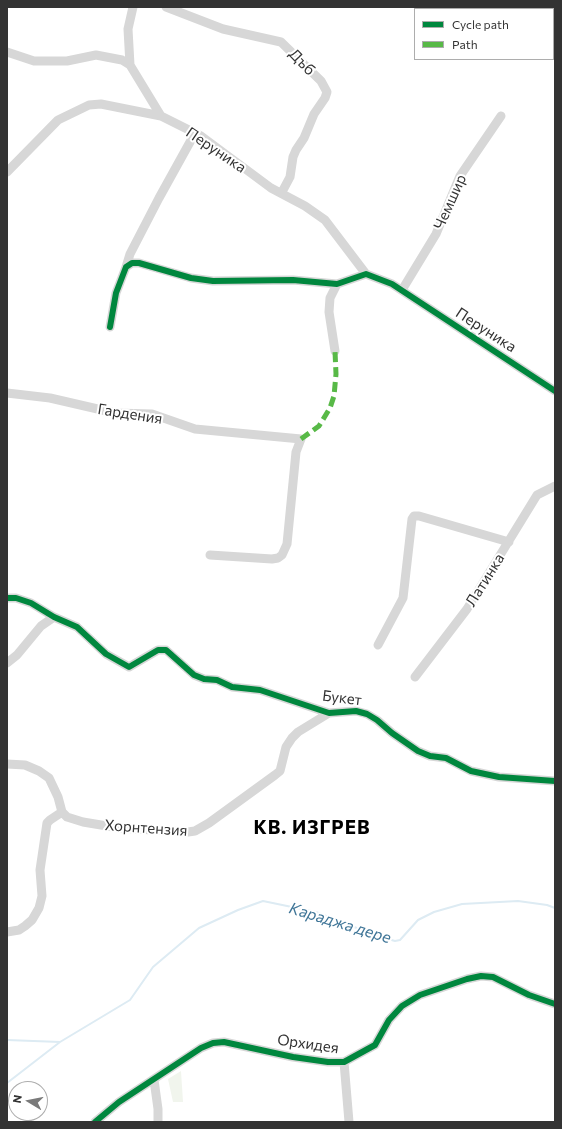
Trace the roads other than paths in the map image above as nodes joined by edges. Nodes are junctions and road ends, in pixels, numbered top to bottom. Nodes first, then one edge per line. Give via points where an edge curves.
1 (133, 7) edge
2 (166, 7) edge
3 (7, 52) edge
4 (130, 65) junction
5 (161, 116) junction
6 (501, 116) dead end
7 (195, 133) junction
8 (7, 172) edge
9 (282, 192) junction
10 (126, 267) junction
11 (366, 274) junction
12 (338, 284) junction
13 (402, 290) junction
14 (110, 327) dead end
15 (334, 351) dead end
16 (555, 390) edge
17 (7, 393) edge
18 (555, 486) edge
19 (509, 542) junction
20 (210, 555) dead end
21 (7, 598) edge
22 (54, 617) junction
23 (378, 645) dead end
24 (7, 663) edge
25 (415, 677) dead end
26 (329, 713) junction
27 (7, 764) edge
28 (555, 781) edge
29 (62, 812) junction
30 (7, 932) edge
31 (555, 1004) edge
32 (344, 1062) junction
33 (154, 1080) junction
34 (95, 1122) edge
35 (158, 1122) edge
36 (349, 1122) edge

1 - 4 street via 128,29
2 - 9 street, Дъб via 223,29 281,42 321,81 326,92 325,98 296,150 290,178
3 - 4 street via 34,61 66,61 96,55 122,60
4 - 5 street
5 - 7 street, Перуника
5 - 8 street, Перуника via 101,104 89,105 58,120
6 - 13 street, Чемшир via 460,176 436,234
7 - 9 street, Перуника via 271,188
7 - 10 street via 158,198
9 - 11 street, Перуника via 325,220
10 - 12 street via 132,263 139,263 191,278 213,281 293,280
10 - 14 street via 113,307
11 - 12 street
11 - 13 street, Перуника
12 - 15 street via 330,298 329,312
13 - 16 street, Перуника
17 - 20 street, Гардения via 50,398 115,412 152,414 195,429 301,439 296,452 287,544 282,555 272,559
18 - 19 street, Латинка via 537,495
19 - 23 street via 414,516 403,598
19 - 25 street, Латинка via 467,609
21 - 22 street via 31,603
22 - 24 street via 41,626
22 - 26 street, Букет via 77,627 106,654 128,667 158,650 166,650 194,675 204,679 217,680 232,687 260,690
26 - 28 street, Букет via 356,711 367,714 418,751 446,758 471,771 499,777
26 - 29 street, Хорнтензия via 292,738 286,747 280,771 195,831 119,828 83,822 67,817
27 - 29 street via 25,765 49,778
29 - 30 street via 48,823 40,870 42,896 39,908 25,926
31 - 32 street, Орхидея via 529,995 493,977 467,979 420,995 402,1006 389,1020 375,1045
32 - 33 street, Орхидея via 293,1057 224,1042 213,1043 201,1048
32 - 36 street
33 - 34 street, Орхидея via 119,1102
33 - 35 street

